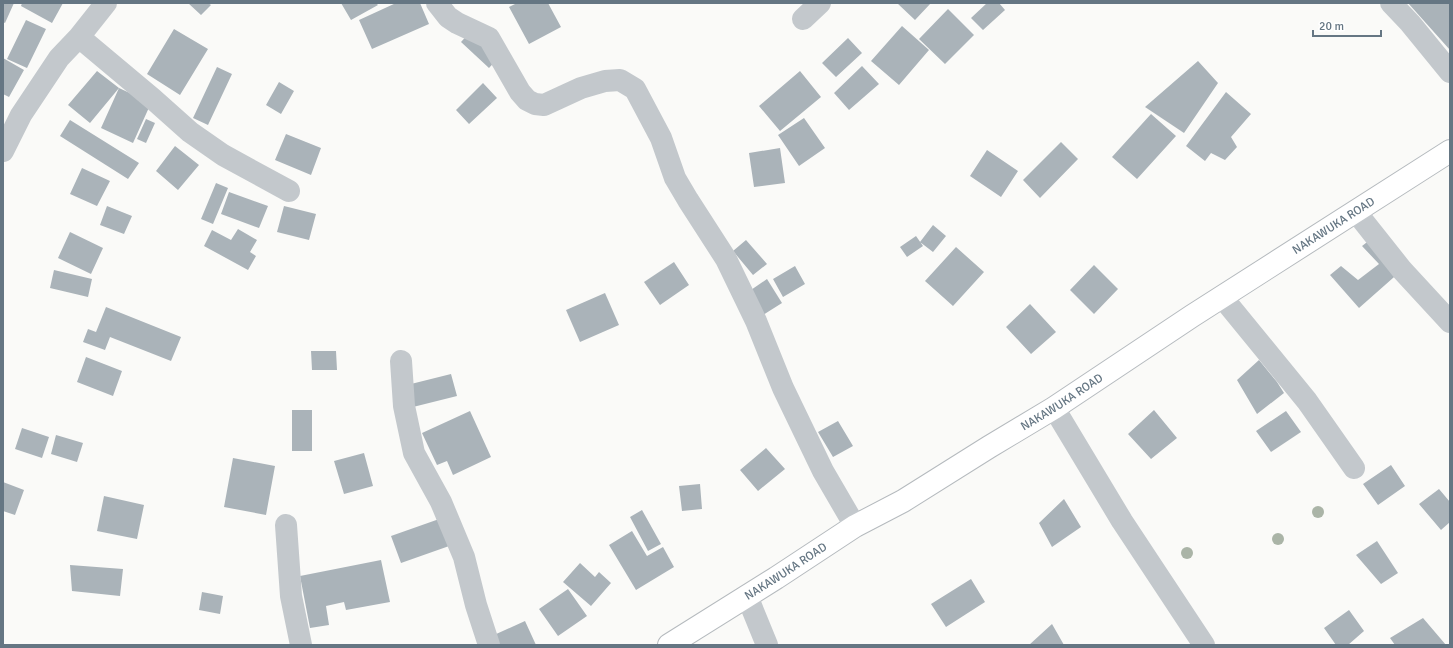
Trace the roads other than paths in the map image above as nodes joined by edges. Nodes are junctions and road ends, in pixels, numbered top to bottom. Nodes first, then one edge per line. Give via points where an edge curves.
1 (106, 3) edge
2 (436, 3) edge
3 (820, 3) edge
4 (1391, 3) edge
5 (803, 19) dead end
6 (79, 37) junction
7 (1450, 72) edge
8 (3, 151) edge
9 (1450, 151) edge
10 (289, 192) dead end
11 (1356, 212) junction
12 (1222, 297) junction
13 (1450, 322) edge
14 (400, 361) dead end
15 (1054, 408) junction
16 (1354, 468) dead end
17 (286, 525) dead end
18 (855, 526) junction
19 (747, 596) junction
20 (301, 645) edge
21 (488, 645) edge
22 (669, 645) edge
23 (767, 645) edge
24 (1204, 645) edge

1 - 6 street
2 - 18 street via 457,23 489,38 520,92 535,104 544,105 581,88 605,81 620,80 636,89 661,138 675,178 726,259 756,321 786,395 823,471
3 - 5 street
4 - 7 street
6 - 8 street via 59,58 21,115
6 - 10 street via 190,132 223,155
9 - 11 main road, NAKAWUKA ROAD
11 - 12 main road, NAKAWUKA ROAD
11 - 13 street via 1402,270
12 - 15 main road, NAKAWUKA ROAD
12 - 16 street via 1307,401
14 - 21 street via 404,406 414,453 441,502 464,557
15 - 18 main road, NAKAWUKA ROAD via 904,501
15 - 24 street via 1122,521
17 - 20 street via 291,596
18 - 19 main road, NAKAWUKA ROAD
19 - 22 main road, NAKAWUKA ROAD
19 - 23 street

